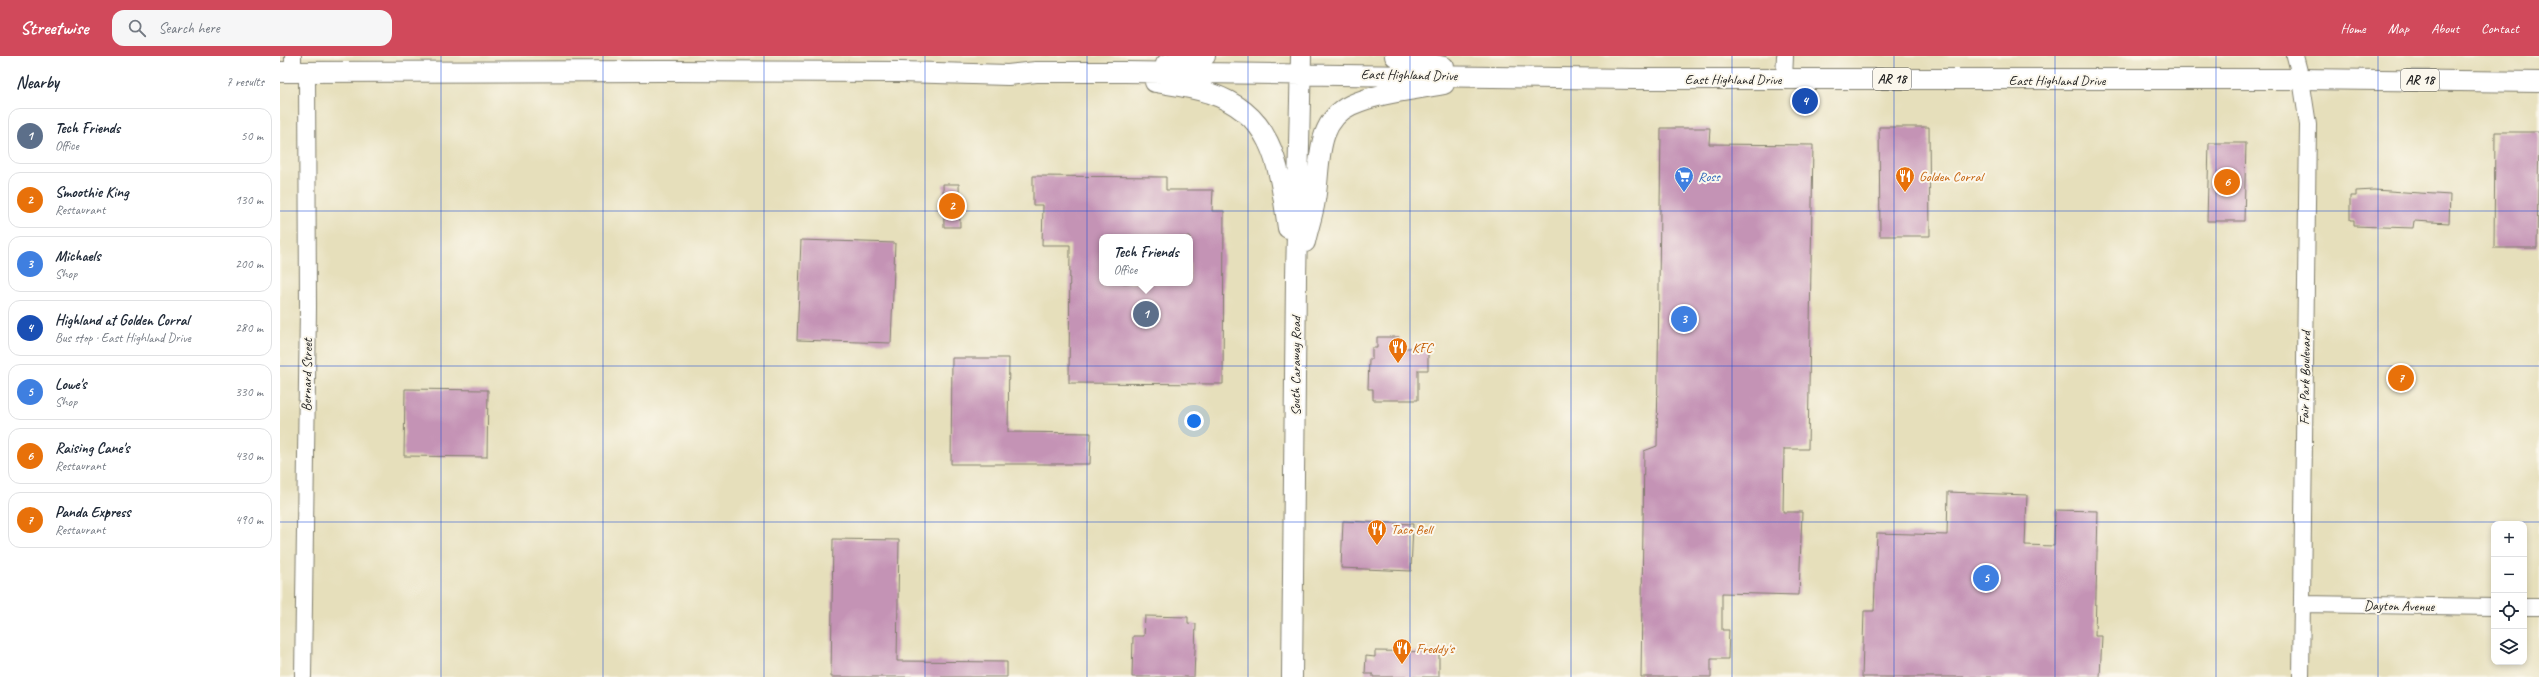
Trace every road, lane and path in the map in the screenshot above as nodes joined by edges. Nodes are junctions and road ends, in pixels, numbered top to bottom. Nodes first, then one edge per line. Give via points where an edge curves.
1 (1205, 56) edge
2 (1395, 56) edge
3 (1785, 56) edge
4 (2295, 56) edge
5 (1301, 65) edge
6 (293, 68) edge
7 (1124, 72) junction
8 (1145, 73) junction
9 (1483, 76) junction
10 (1784, 79) junction
11 (2302, 79) junction
12 (2539, 82) edge
13 (1296, 277) junction
14 (2304, 604) junction
15 (2491, 607) edge
16 (2527, 607) edge
17 (2539, 607) edge
18 (303, 677) edge
19 (1292, 677) edge
20 (2301, 677) edge

1 - 8 main road via 1166,64
2 - 9 main road
3 - 10 street
4 - 11 street, Fair Park Boulevard
5 - 8 main road, East Highland Drive / AR 18
5 - 9 main road, East Highland Drive / AR 18
5 - 13 main road, South Caraway Road
6 - 7 main road, East Highland Drive / AR 18 via 1008,75 1036,72
6 - 18 street, Bernard Street via 308,307
7 - 8 main road, East Highland Drive / AR 18
7 - 13 main road via 1225,99 1242,108 1260,126 1267,136 1277,166
9 - 10 main road, East Highland Drive / AR 18
9 - 13 main road via 1360,102 1341,111 1324,136 1315,201
10 - 11 main road, East Highland Drive / AR 18
11 - 12 main road, East Highland Drive / AR 18
11 - 14 street, Fair Park Boulevard via 2308,125
13 - 19 main road, South Caraway Road
14 - 15 street, Dayton Avenue
14 - 20 street, Fair Park Boulevard
16 - 17 street

